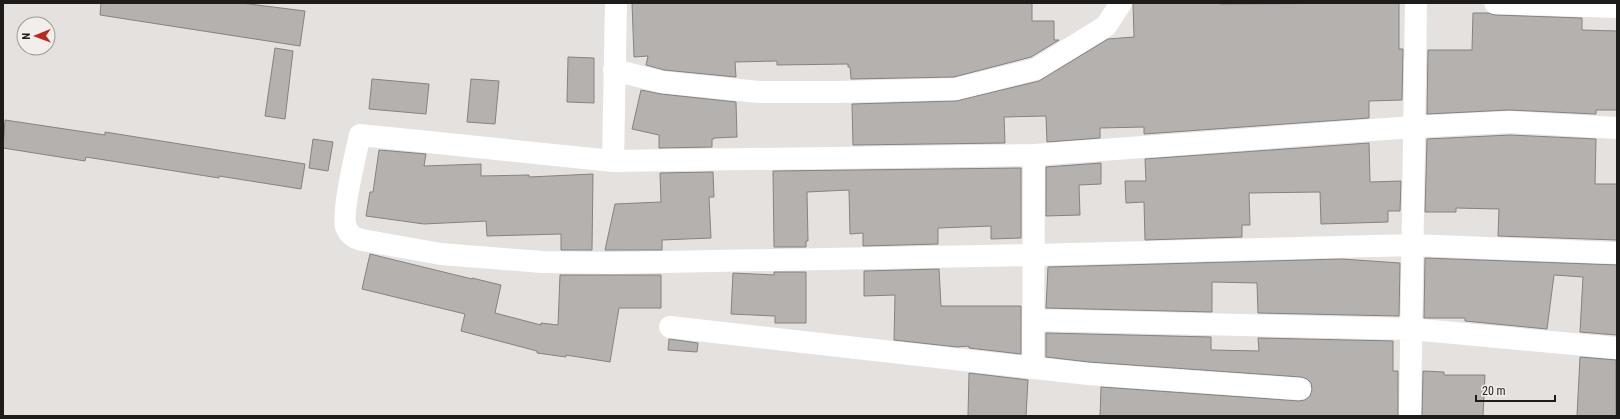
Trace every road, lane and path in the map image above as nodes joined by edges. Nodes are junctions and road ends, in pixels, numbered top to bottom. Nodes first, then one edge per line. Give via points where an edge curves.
1 (616, 3) edge
2 (1121, 3) edge
3 (1416, 3) edge
4 (1495, 3) edge
5 (1617, 7) edge
6 (614, 70) junction
7 (1413, 128) junction
8 (1617, 128) edge
9 (1034, 155) junction
10 (613, 161) junction
11 (1412, 245) junction
12 (1617, 254) edge
13 (1034, 255) junction
14 (1033, 320) junction
15 (670, 327) dead end
16 (1411, 329) junction
17 (1617, 348) edge
18 (1033, 368) junction
19 (1300, 389) dead end
20 (1410, 416) edge

1 - 6 street
2 - 6 street via 1106,26 1036,69 956,89 759,92 662,82
3 - 7 street
4 - 5 street
6 - 10 street
7 - 8 street via 1510,122
7 - 9 street
7 - 11 street
9 - 10 street
9 - 13 street
10 - 13 street via 360,135 344,213 346,227 352,237 362,240 441,254 542,262
11 - 12 street
11 - 13 street
11 - 16 street
13 - 14 street
14 - 16 street
14 - 18 street
15 - 18 street
16 - 17 street
16 - 20 street
18 - 19 street

